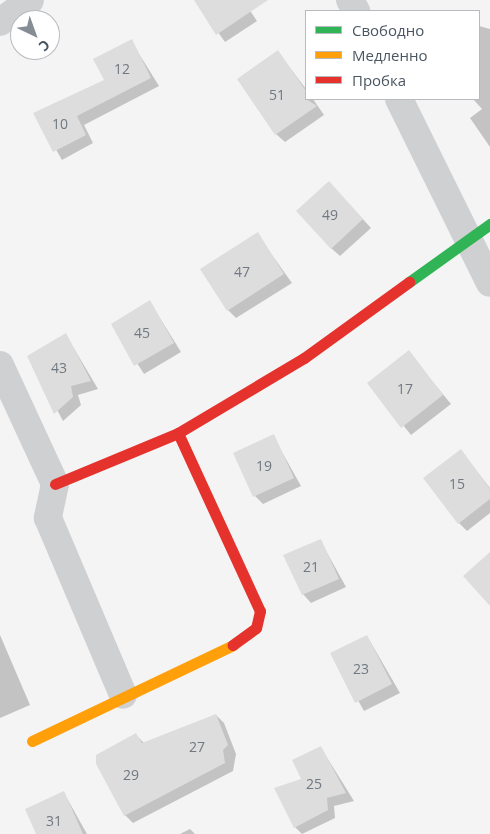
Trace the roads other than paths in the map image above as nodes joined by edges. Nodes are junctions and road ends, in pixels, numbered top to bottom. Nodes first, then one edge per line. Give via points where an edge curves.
1 (30, 0) edge
2 (0, 22) edge
3 (400, 100) edge
4 (479, 232) edge
5 (490, 283) edge
6 (0, 365) edge
7 (178, 433) junction
8 (55, 484) junction
9 (124, 695) junction
10 (32, 741) dead end

1 - 2 street
3 - 4 street
4 - 5 street
4 - 7 street via 304,358
6 - 8 street
7 - 8 street
7 - 9 street via 260,611 256,628 242,641
8 - 9 street via 48,518
9 - 10 street

